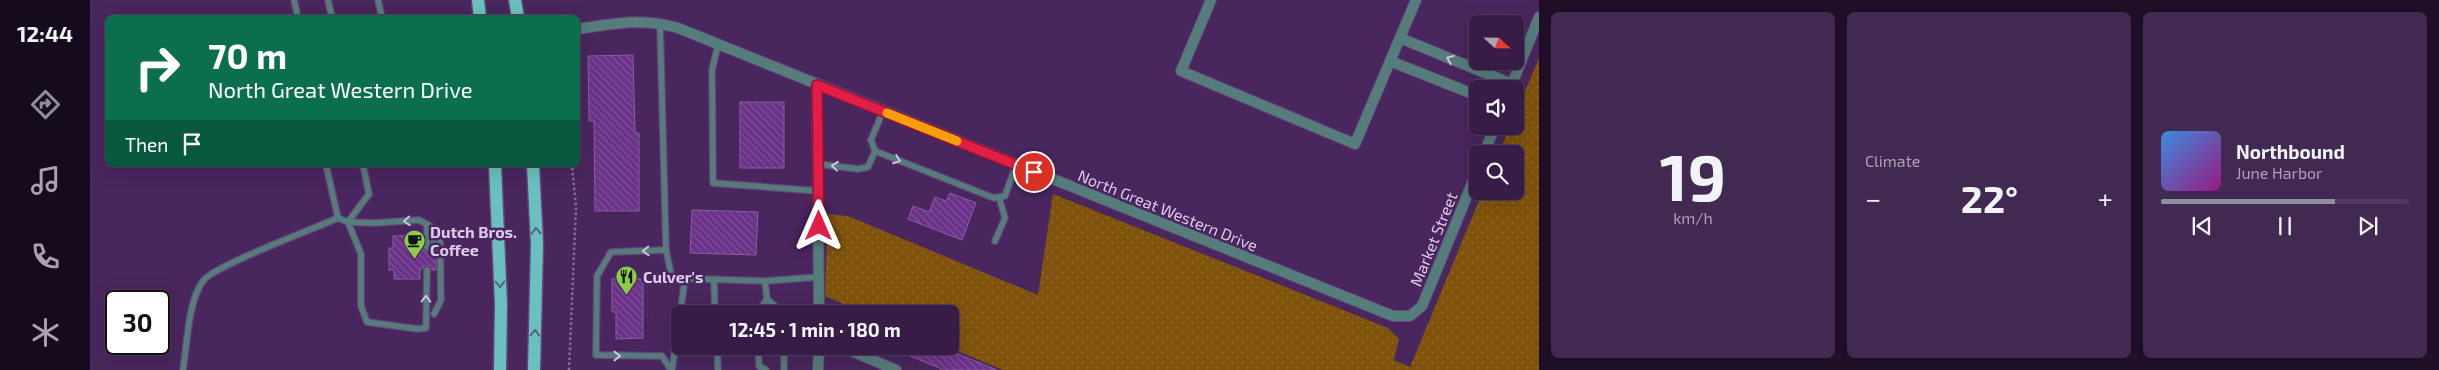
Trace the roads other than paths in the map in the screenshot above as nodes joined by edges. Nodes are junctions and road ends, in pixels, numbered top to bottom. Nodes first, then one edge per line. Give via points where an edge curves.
1 (294, 0) edge
2 (328, 0) edge
3 (378, 0) edge
4 (478, 0) edge
5 (515, 0) edge
6 (1211, 0) edge
7 (1416, 0) edge
8 (297, 15) edge
9 (331, 15) edge
10 (381, 15) edge
11 (480, 15) edge
12 (518, 15) edge
13 (1539, 17) edge
14 (660, 22) junction
15 (580, 30) edge
16 (1400, 38) junction
17 (718, 45) junction
18 (1390, 61) junction
19 (1497, 80) edge
20 (1513, 80) edge
21 (817, 85) junction
22 (1469, 92) edge
23 (883, 111) junction
24 (875, 151) junction
25 (818, 164) junction
26 (1016, 164) junction
27 (326, 167) edge
28 (363, 167) edge
29 (495, 167) edge
30 (533, 167) edge
31 (819, 191) junction
32 (1469, 191) edge
33 (999, 197) junction
34 (338, 218) junction
35 (348, 222) junction
36 (427, 224) junction
37 (995, 241) dead end
38 (430, 246) dead end
39 (666, 250) junction
40 (427, 270) dead end
41 (819, 278) junction
42 (685, 279) junction
43 (714, 280) junction
44 (765, 281) junction
45 (767, 299) junction
46 (681, 305) edge
47 (715, 305) edge
48 (763, 305) edge
49 (774, 305) edge
50 (819, 305) edge
51 (434, 314) dead end
52 (1410, 316) joint
53 (674, 355) edge
54 (717, 355) edge
55 (758, 355) edge
56 (784, 355) edge
57 (819, 355) edge
58 (861, 355) edge
59 (183, 370) edge
60 (500, 370) edge
61 (534, 370) edge
62 (672, 370) edge
63 (718, 370) edge
64 (766, 370) edge
65 (784, 370) edge
66 (818, 370) edge
67 (896, 370) edge

1 - 8 lane
2 - 9 lane
3 - 10 lane
4 - 11 main road
5 - 12 main road
6 - 18 street via 1181,71 1355,144
7 - 16 street
13 - 20 street
14 - 15 street, North Great Western Drive via 639,21
14 - 17 street, North Great Western Drive
14 - 39 lane
16 - 18 street
19 -> 16 street
17 - 21 street, North Great Western Drive
17 - 31 lane via 712,70 714,183
18 - 22 street
21 - 23 street, North Great Western Drive
21 - 25 street
23 - 24 lane via 871,140
23 - 26 street, North Great Western Drive
24 -> 25 lane via 868,167
24 -> 33 lane via 994,198
25 - 31 street
26 - 33 lane via 1005,196
26 - 52 street, North Great Western Drive via 1393,316
27 - 34 lane
28 - 35 lane via 369,194
29 -> 60 main road via 501,304
61 -> 30 main road via 537,244
31 - 41 street
32 - 52 street, Market Street via 1422,306
33 - 37 lane via 1005,218
34 - 35 lane
34 - 59 lane via 203,279 195,296
36 -> 35 lane via 419,220
35 -> 40 lane via 361,254 361,306 367,322 426,328
36 - 38 lane
36 - 51 lane via 437,230 440,238 441,300
39 - 42 lane via 672,278
39 -> 62 lane via 611,252 597,276 596,356 662,356
41 - 44 lane
41 - 50 street
42 - 43 lane
42 - 46 lane
43 - 44 lane
43 - 47 lane
44 - 45 lane
45 - 48 lane
45 - 49 lane
53 - 62 lane
54 - 63 lane
55 - 64 lane via 759,366
56 - 65 lane
57 - 66 street
58 - 67 street

